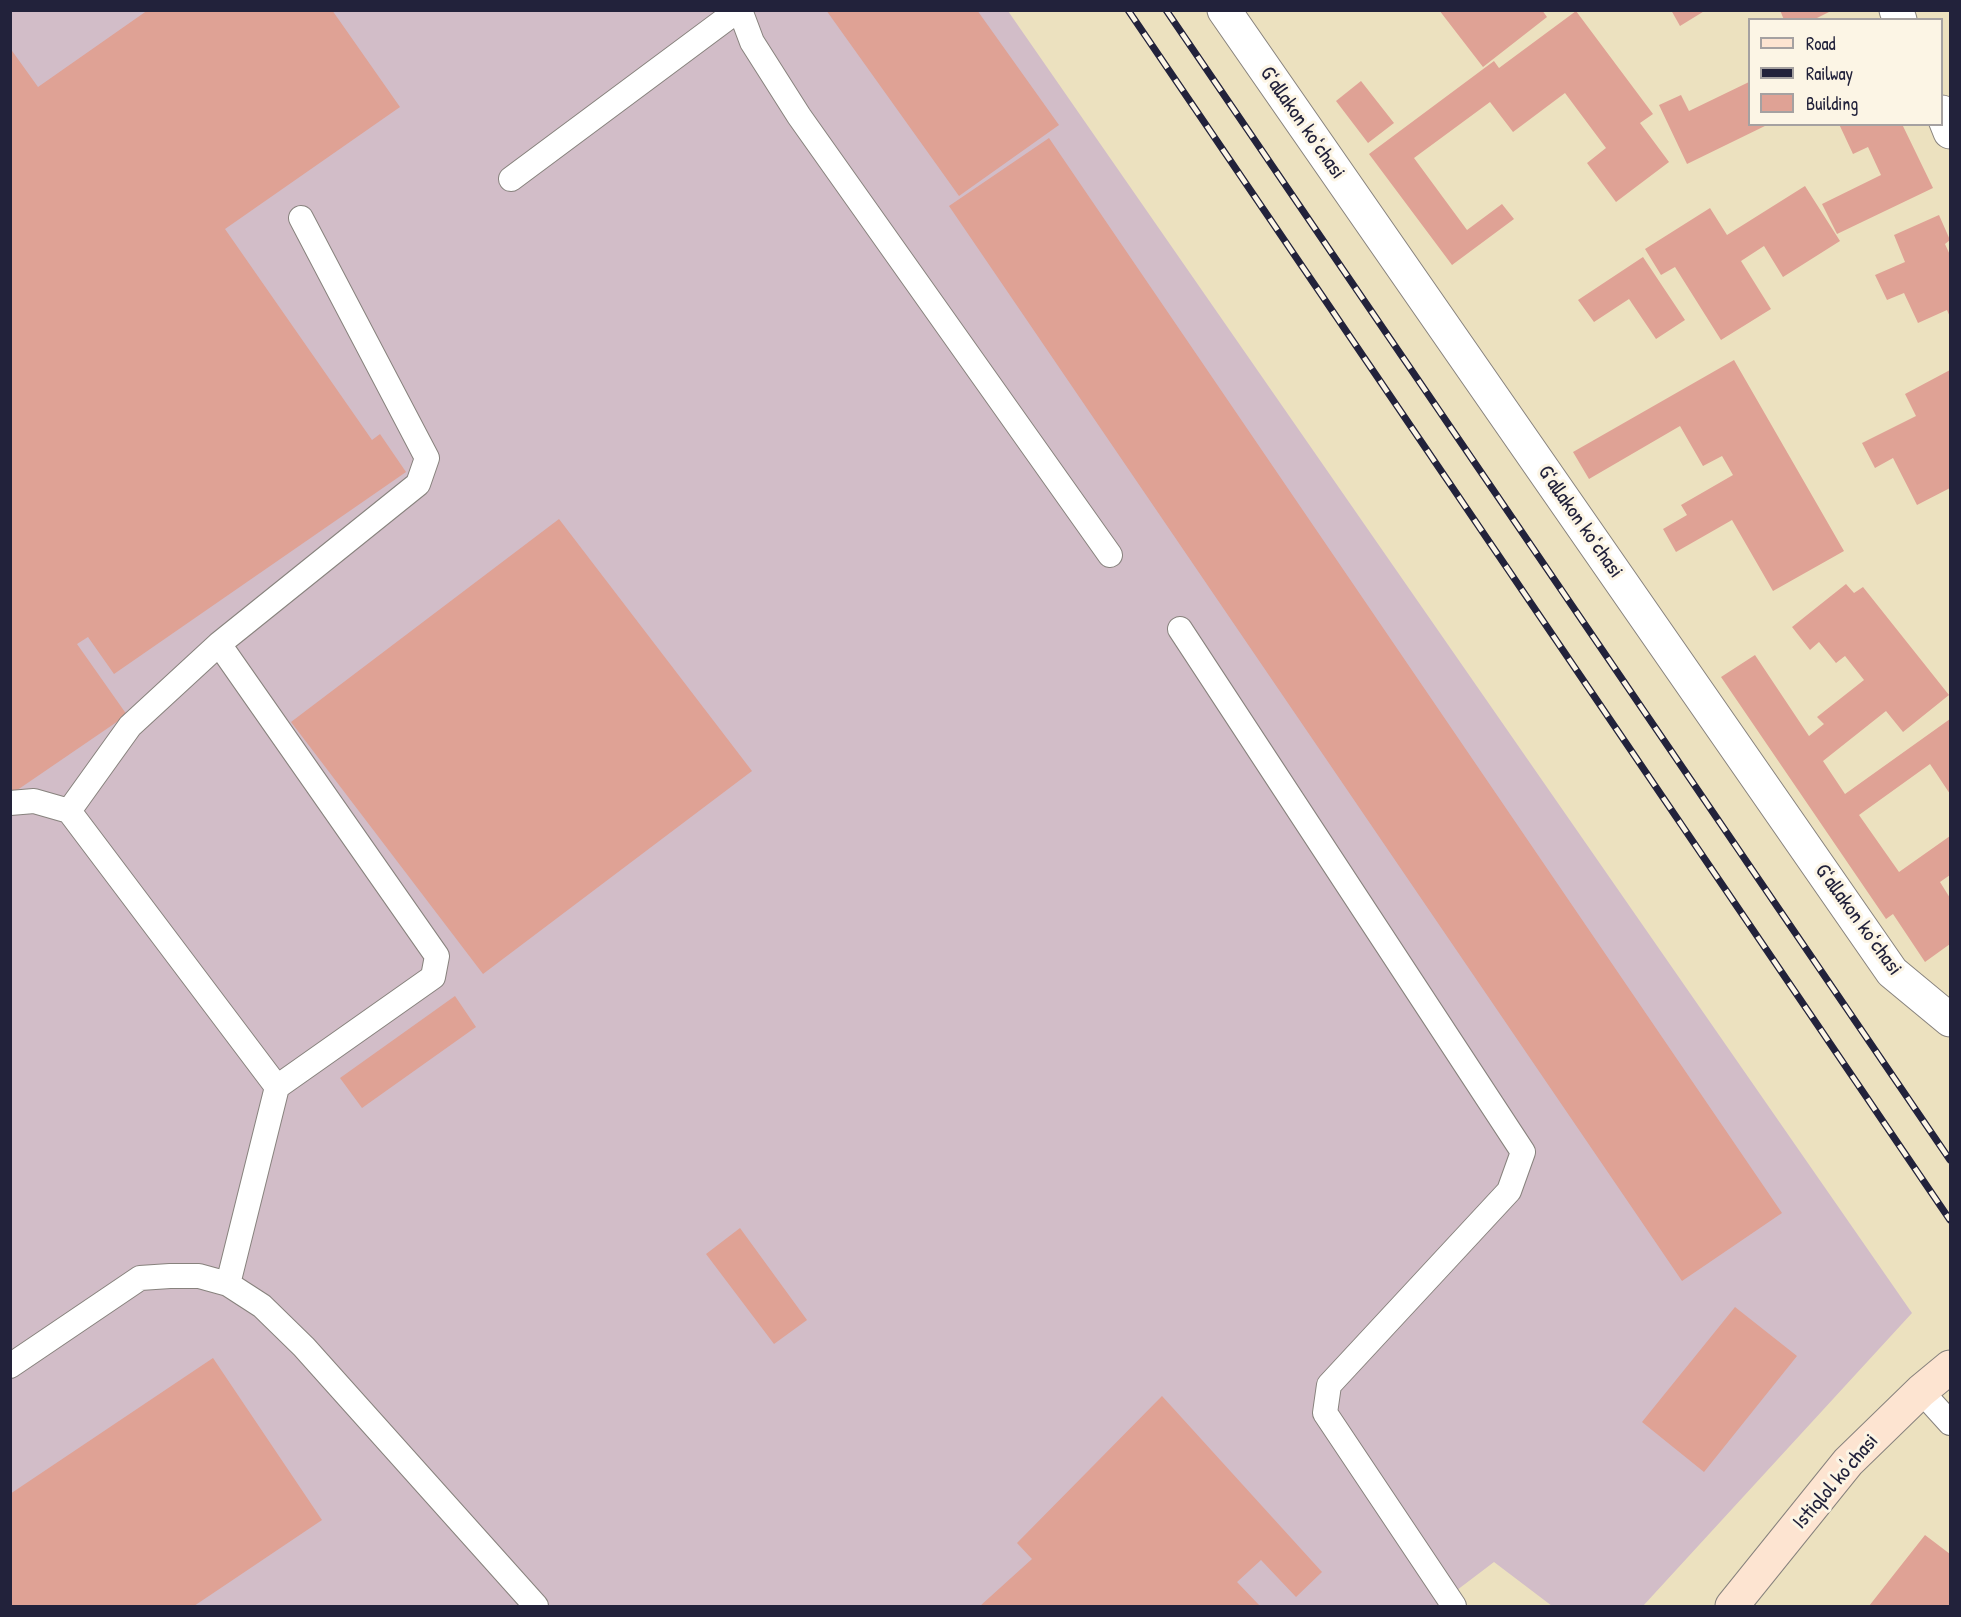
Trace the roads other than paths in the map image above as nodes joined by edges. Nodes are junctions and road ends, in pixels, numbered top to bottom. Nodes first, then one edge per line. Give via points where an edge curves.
1 (739, 10) edge
2 (1224, 10) edge
3 (1943, 116) edge
4 (1950, 132) edge
5 (511, 179) dead end
6 (300, 218) dead end
7 (1110, 555) dead end
8 (1180, 629) dead end
9 (219, 644) junction
10 (10, 803) edge
11 (69, 811) junction
12 (1950, 1020) edge
13 (277, 1087) junction
14 (228, 1284) junction
15 (10, 1366) edge
16 (1950, 1367) edge
17 (1921, 1391) junction
18 (1950, 1423) edge
19 (536, 1606) edge
20 (1454, 1606) edge
21 (1732, 1606) edge

1 - 5 lane
1 - 7 lane via 752,42 799,116
2 - 12 street, Gʻallakon koʻchasi via 1892,972
3 - 4 street
6 - 9 lane via 427,458 418,484
8 - 20 lane via 1523,1152 1509,1191 1329,1385 1325,1413
9 - 11 lane via 130,726
9 - 13 lane via 437,956 433,977
10 - 11 lane via 34,801
11 - 13 lane
13 - 14 lane
14 - 15 lane via 199,1276 140,1278
14 - 19 lane via 262,1306 304,1347
16 - 17 main road, Istiqlol ko'chasi
17 - 18 lane
17 - 21 main road, Istiqlol ko'chasi via 1848,1462

